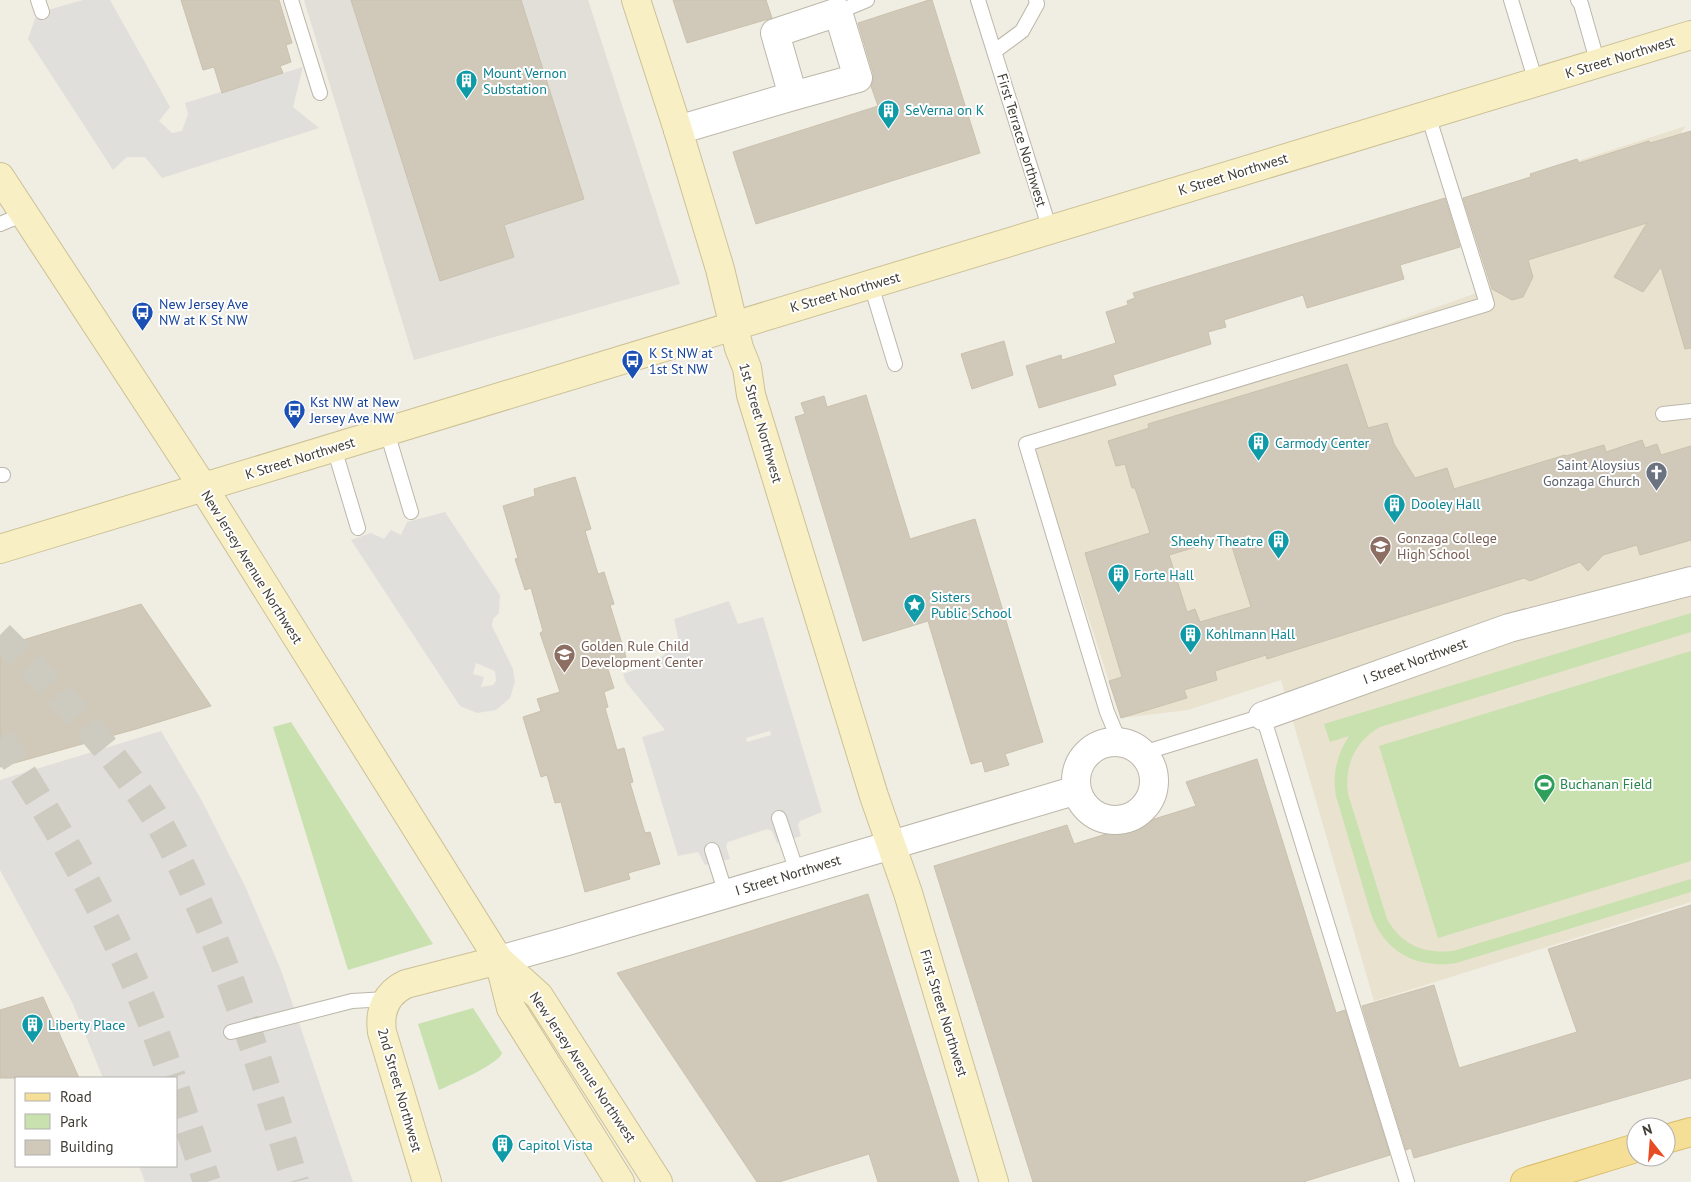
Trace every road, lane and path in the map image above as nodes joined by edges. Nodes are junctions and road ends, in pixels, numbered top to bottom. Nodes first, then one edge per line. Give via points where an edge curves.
1 (291, 0) edge
2 (636, 0) edge
3 (867, 0) edge
4 (978, 0) edge
5 (1036, 0) edge
6 (1512, 0) edge
7 (1578, 0) edge
8 (838, 12) junction
9 (1691, 35) edge
10 (995, 51) junction
11 (1598, 64) junction
12 (1536, 82) junction
13 (320, 93) dead end
14 (793, 96) junction
15 (1428, 115) junction
16 (678, 130) junction
17 (0, 177) edge
18 (12, 219) edge
19 (1050, 230) junction
20 (871, 285) junction
21 (734, 326) junction
22 (895, 364) dead end
23 (1691, 412) edge
24 (1663, 414) dead end
25 (387, 432) junction
26 (334, 448) junction
27 (203, 487) junction
28 (411, 512) dead end
29 (358, 528) dead end
30 (0, 549) edge
31 (1691, 581) edge
32 (1263, 716) junction
33 (1131, 748) junction
34 (1077, 790) junction
35 (779, 818) dead end
36 (891, 845) junction
37 (712, 850) dead end
38 (797, 872) junction
39 (726, 894) junction
40 (499, 960) junction
41 (387, 999) junction
42 (231, 1032) dead end
43 (1691, 1132) edge
44 (1676, 1136) edge
45 (1626, 1151) edge
46 (427, 1182) edge
47 (620, 1182) edge
48 (658, 1182) edge
49 (994, 1182) edge
50 (1407, 1182) edge
51 (1525, 1182) edge

1 - 13 lane
2 - 16 main road, 1st Street Northwest
3 - 8 lane
4 - 10 lane, First Terrace Northwest
5 - 10 lane via 1037,4 1022,31
6 - 12 lane
7 - 11 lane
8 - 14 street via 774,32
8 - 14 street via 858,78
9 - 11 main road, K Street Northwest
10 - 19 lane, First Terrace Northwest
11 - 12 main road, K Street Northwest
12 - 15 main road, K Street Northwest
14 - 16 street
15 - 19 main road, K Street Northwest
15 - 33 lane via 1487,304 1026,444 1107,712
16 - 21 main road, 1st Street Northwest
17 - 18 main road, New Jersey Avenue Northwest
18 - 27 main road, New Jersey Avenue Northwest
19 - 20 main road, K Street Northwest
20 - 21 main road, K Street Northwest
20 - 22 lane
21 - 25 main road, K Street Northwest
21 - 36 main road, 1st Street Northwest via 747,368 751,395
23 - 24 lane
25 - 26 main road, K Street Northwest
25 - 28 lane
26 - 27 main road, K Street Northwest
26 - 29 lane
27 - 30 main road, K Street Northwest
27 - 40 main road, New Jersey Avenue Northwest
31 - 32 street, I Street Northwest via 1509,628
32 - 33 lane, I Street Northwest
32 - 50 lane
33 - 34 street, I Street Northwest via 1107,743 1096,747 1079,766
33 - 34 street via 1150,764 1154,777 1153,790 1140,812 1128,818 1102,818 1082,802
34 - 36 street, I Street Northwest
35 - 38 lane
36 - 38 street, I Street Northwest
36 - 49 main road, First Street Northwest
37 - 39 lane
38 - 39 street, I Street Northwest
39 - 40 street, I Street Northwest
40 - 41 main road via 406,984
40 - 47 main road, New Jersey Avenue Northwest via 511,1008
40 - 48 main road, New Jersey Avenue Northwest via 539,996
41 - 42 lane via 352,1001
41 - 46 main road, 2nd Street Northwest via 382,1015 382,1032
43 - 44 main road
45 - 51 main road

